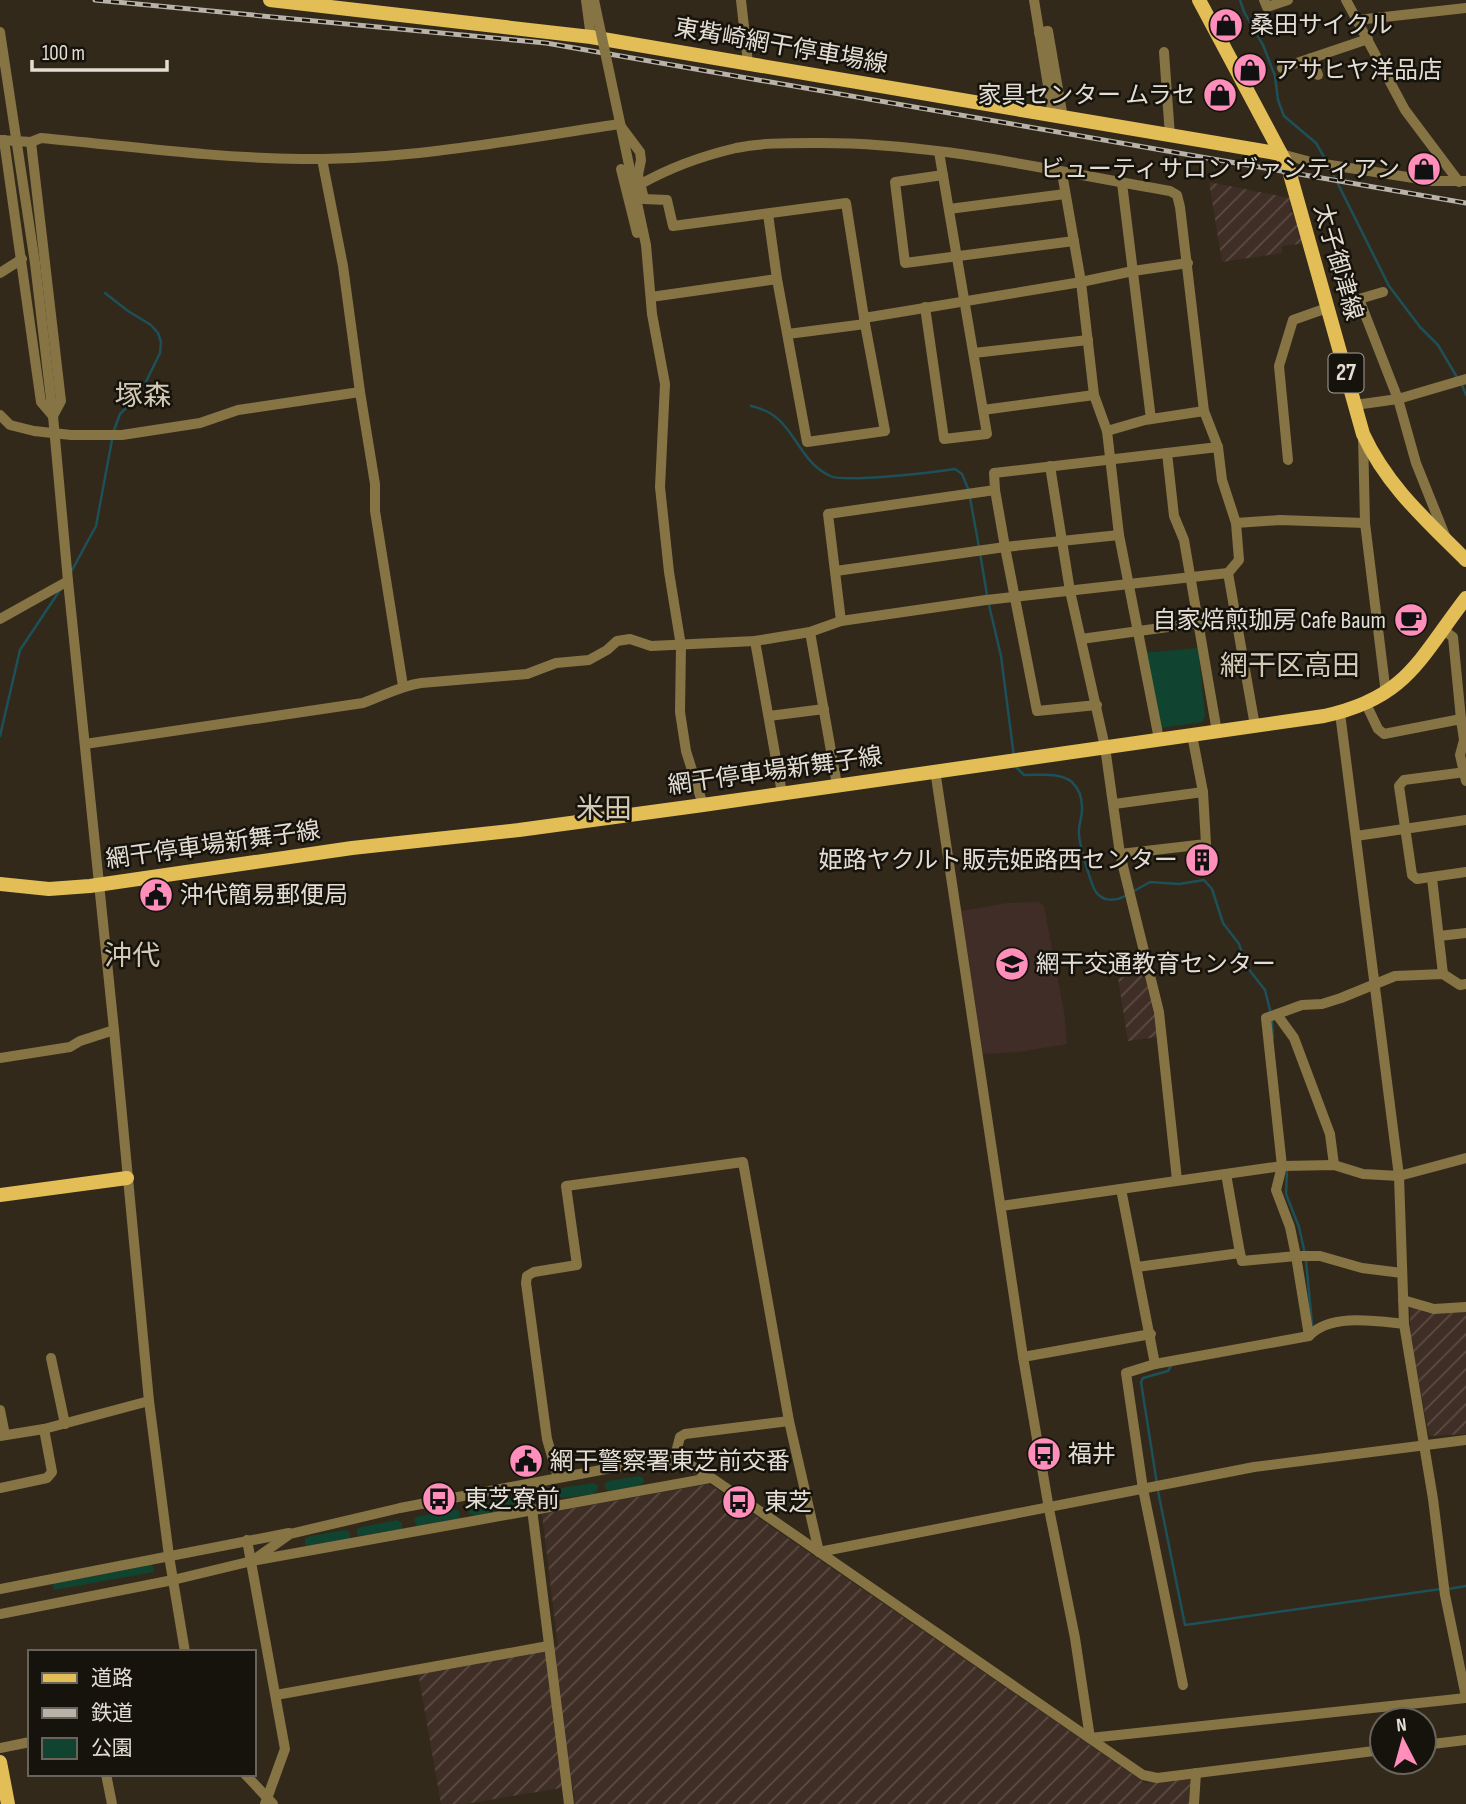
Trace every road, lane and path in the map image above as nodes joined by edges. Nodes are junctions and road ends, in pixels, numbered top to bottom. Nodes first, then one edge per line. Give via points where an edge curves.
1 (279, 0) edge
2 (586, 0) edge
3 (594, 0) edge
4 (741, 0) edge
5 (1034, 0) edge
6 (1199, 0) edge
7 (1264, 0) edge
8 (1289, 0) edge
9 (1346, 0) edge
10 (1466, 8) edge
11 (1357, 20) junction
12 (0, 32) edge
13 (591, 37) junction
14 (1367, 39) junction
15 (1164, 52) dead end
16 (1311, 58) junction
17 (748, 63) junction
18 (1282, 68) dead end
19 (1318, 75) dead end
20 (1058, 117) junction
21 (1170, 135) junction
22 (2, 140) edge
23 (32, 142) junction
24 (939, 152) junction
25 (1281, 154) junction
26 (322, 159) junction
27 (621, 169) dead end
28 (1062, 173) junction
29 (943, 175) junction
30 (1462, 181) edge
31 (1122, 183) junction
32 (641, 184) junction
33 (1066, 194) junction
34 (949, 209) junction
35 (768, 214) junction
36 (1074, 241) junction
37 (957, 257) junction
38 (22, 259) junction
39 (1188, 263) junction
40 (1133, 271) junction
41 (0, 273) edge
42 (777, 279) junction
43 (1081, 282) junction
44 (1383, 292) dead end
45 (651, 297) junction
46 (965, 301) junction
47 (925, 307) junction
48 (1327, 308) junction
49 (864, 321) junction
50 (788, 334) junction
51 (1088, 340) junction
52 (974, 353) junction
53 (1466, 379) edge
54 (360, 392) junction
55 (1094, 395) junction
56 (1398, 399) junction
57 (1355, 405) junction
58 (983, 410) junction
59 (1204, 411) junction
60 (0, 415) edge
61 (53, 416) junction
62 (1151, 419) junction
63 (1107, 431) junction
64 (54, 434) junction
65 (1363, 434) junction
66 (1218, 447) junction
67 (1167, 453) junction
68 (1108, 460) junction
69 (1288, 460) dead end
70 (1050, 466) junction
71 (995, 490) junction
72 (1236, 523) junction
73 (1365, 523) junction
74 (1119, 535) junction
75 (1447, 541) junction
76 (1062, 542) junction
77 (1005, 547) junction
78 (1466, 560) edge
79 (836, 571) junction
80 (1227, 573) junction
81 (1189, 577) junction
82 (68, 581) junction
83 (1128, 584) junction
84 (1070, 591) junction
85 (1016, 596) junction
86 (1466, 598) edge
87 (0, 619) edge
88 (841, 621) junction
89 (1197, 623) junction
90 (1442, 629) junction
91 (1137, 631) junction
92 (810, 632) junction
93 (1081, 639) junction
94 (755, 641) junction
95 (681, 646) junction
96 (403, 686) junction
97 (1386, 694) junction
98 (1366, 704) junction
99 (1097, 705) junction
100 (824, 709) junction
101 (1340, 713) junction
102 (769, 716) junction
103 (1461, 719) junction
104 (1255, 726) junction
105 (1217, 732) junction
106 (1192, 736) junction
107 (1159, 739) junction
108 (85, 744) junction
109 (1105, 747) junction
110 (935, 770) junction
111 (1466, 775) edge
112 (837, 785) junction
113 (1203, 792) junction
114 (782, 793) junction
115 (1114, 804) junction
116 (703, 805) junction
117 (1466, 820) edge
118 (1406, 829) junction
119 (1356, 836) junction
120 (1119, 854) junction
121 (1466, 873) edge
122 (1432, 878) junction
123 (0, 884) edge
124 (99, 884) junction
125 (1466, 933) edge
126 (1439, 936) junction
127 (1444, 974) junction
128 (1466, 984) edge
129 (1374, 986) junction
130 (1274, 1017) junction
131 (114, 1030) junction
132 (0, 1058) edge
133 (1466, 1158) edge
134 (1334, 1165) junction
135 (1286, 1166) junction
136 (1226, 1174) junction
137 (1399, 1176) junction
138 (127, 1178) junction
139 (1177, 1180) junction
140 (1121, 1189) junction
141 (0, 1195) edge
142 (1001, 1206) junction
143 (1240, 1253) junction
144 (1298, 1256) junction
145 (1137, 1267) junction
146 (1402, 1273) junction
147 (1403, 1300) junction
148 (1466, 1307) edge
149 (1404, 1324) junction
150 (1151, 1334) junction
151 (1309, 1336) junction
152 (1024, 1357) junction
153 (51, 1358) dead end
154 (1155, 1364) junction
155 (149, 1401) junction
156 (0, 1410) edge
157 (789, 1421) junction
158 (65, 1424) junction
159 (44, 1429) junction
160 (2, 1436) edge
161 (1466, 1440) edge
162 (1423, 1444) junction
163 (674, 1460) junction
164 (558, 1478) junction
165 (710, 1478) junction
166 (0, 1488) edge
167 (1143, 1489) junction
168 (532, 1509) junction
169 (1049, 1509) junction
170 (314, 1529) junction
171 (247, 1540) junction
172 (818, 1552) junction
173 (169, 1556) junction
174 (252, 1562) junction
175 (173, 1580) junction
176 (0, 1589) edge
177 (0, 1614) edge
178 (548, 1646) junction
179 (185, 1650) edge
180 (1183, 1685) dead end
181 (276, 1695) junction
182 (1466, 1698) edge
183 (1090, 1738) junction
184 (1466, 1740) edge
185 (28, 1742) edge
186 (1438, 1743) edge
187 (0, 1748) edge
188 (1368, 1752) edge
189 (0, 1762) edge
190 (1196, 1773) junction
191 (106, 1776) edge
192 (247, 1776) edge
193 (269, 1799) edge
194 (8, 1804) edge
195 (112, 1804) edge
196 (569, 1804) edge
197 (1194, 1804) edge

1 - 13 main road, 東觜崎網干停車場線
2 - 13 street
3 - 45 street, bridge via 646,245
4 - 17 street
5 - 20 street
6 - 25 main road, 太子御津線 / 27
7 - 8 street via 1267,7
9 - 11 street
10 - 11 street
11 - 14 street
12 - 61 street, bridge
13 - 17 main road, 東觜崎網干停車場線
14 - 16 street
14 - 30 street via 1405,110
15 - 21 street
16 - 18 street
16 - 19 street
17 - 20 main road, 東觜崎網干停車場線
20 - 21 main road, 東觜崎網干停車場線
21 - 25 main road, 東觜崎網干停車場線
22 - 23 street
22 - 38 street
23 - 26 street via 41,138
23 - 61 street via 61,401
24 - 28 street
24 - 29 street
24 - 32 street via 871,144 772,144 690,160
25 - 30 street via 1352,169
25 - 48 main road, 太子御津線 / 27
26 - 32 street via 421,155 619,124 640,152
26 - 54 street
27 - 45 street
28 - 31 street
28 - 33 street
29 - 34 street
29 - 37 street via 895,182 905,263
31 - 39 street via 1177,195
31 - 40 street
32 - 35 street via 644,199 667,200 673,226
33 - 34 street
33 - 36 street
34 - 37 street
35 - 42 street
35 - 49 street via 846,203
36 - 37 street
36 - 43 street
37 - 46 street
38 - 41 street
38 - 61 street via 41,402
39 - 40 street
39 - 59 street
40 - 43 street
40 - 62 street
42 - 45 street
42 - 50 street
43 - 46 street
43 - 51 street
44 - 56 street via 1359,299
45 - 95 street via 665,384 660,487
46 - 47 street
46 - 52 street
47 - 49 street
47 - 58 street via 944,439 987,435
48 - 57 main road, 太子御津線 / 27
48 - 69 street via 1293,320 1279,366
49 - 50 street
49 - 50 street via 885,431 807,442
51 - 52 street
51 - 55 street
52 - 58 street
53 - 56 street
54 - 64 street via 238,410 200,423 122,435
54 - 96 street
55 - 58 street
55 - 63 street
56 - 57 street
56 - 75 street via 1416,463
57 - 65 main road, 太子御津線 / 27
59 - 62 street
59 - 66 street
60 - 64 street via 10,425
61 - 64 street
62 - 63 street
63 - 68 street
64 - 82 street
65 - 73 street
65 - 75 main road, 太子御津線 / 27 via 1388,479
66 - 67 street
66 - 72 street via 1222,480
67 - 68 street
67 - 81 street via 1174,516 1184,540
68 - 70 street
68 - 74 street
70 - 71 street via 994,472
70 - 76 street
71 - 77 street
71 - 79 street via 828,514
72 - 73 street
72 - 80 street via 1239,560
73 - 97 street
74 - 76 street
74 - 83 street
75 - 78 main road, 太子御津線 / 27
76 - 77 street
76 - 84 street
77 - 79 street
77 - 85 street
79 - 88 street
80 - 81 street
80 - 104 street
81 - 83 street
81 - 89 street
82 - 87 street
82 - 108 street
83 - 84 street
83 - 91 street
84 - 85 street
84 - 93 street
85 - 88 street
85 - 99 street via 1037,711
86 - 90 main road, 網干停車場新舞子線
88 - 92 street
89 - 91 street
89 - 105 street
90 - 97 main road, 網干停車場新舞子線 via 1410,674
90 - 103 street via 1453,637
91 - 93 street
91 - 107 street
92 - 94 street
92 - 100 street
93 - 99 street
94 - 95 street
94 - 102 street
95 - 96 street via 652,646 630,639 617,641 589,660 556,663 527,674
95 - 116 street via 680,712 686,751
96 - 108 street via 363,703
97 - 98 main road, 網干停車場新舞子線
98 - 101 main road, 網干停車場新舞子線
98 - 103 street via 1384,734
99 - 109 street
100 - 102 street
100 - 112 street
101 - 104 main road, 網干停車場新舞子線
101 - 119 street
102 - 114 street
103 - 111 street via 1464,740 1460,754
104 - 105 main road, 網干停車場新舞子線
105 - 106 main road, 網干停車場新舞子線
106 - 107 main road, 網干停車場新舞子線
106 - 113 street
107 - 109 main road, 網干停車場新舞子線
108 - 124 street
109 - 110 main road, 網干停車場新舞子線
109 - 115 street
110 - 112 main road, 網干停車場新舞子線
110 - 142 street
111 - 118 street via 1404,780 1399,786
112 - 114 main road, 網干停車場新舞子線
113 - 115 street
113 - 120 street via 1206,844
114 - 116 main road, 網干停車場新舞子線
115 - 120 street
116 - 124 main road, 網干停車場新舞子線
117 - 118 street
118 - 119 street
118 - 122 street via 1412,875
119 - 129 street
120 - 139 street via 1159,1012
121 - 122 street
122 - 126 street
123 - 124 main road, 網干停車場新舞子線 via 49,890
124 - 131 street
125 - 126 street
126 - 127 street
127 - 128 street
127 - 129 street via 1395,976
129 - 130 street via 1322,1004 1302,1004
129 - 137 street
130 - 134 street via 1294,1038 1330,1134
130 - 135 street via 1266,1018
131 - 132 street via 70,1047
131 - 138 street
133 - 137 street
134 - 135 street
134 - 137 street via 1363,1174
135 - 136 street
135 - 144 street via 1277,1178 1276,1190
136 - 139 street
136 - 143 street
137 - 146 street
138 - 141 main road
138 - 155 street
139 - 140 street
140 - 142 street
140 - 145 street
142 - 152 street
143 - 144 street via 1242,1261
143 - 145 street
144 - 146 street
144 - 151 street
145 - 150 street
146 - 147 street
147 - 148 street via 1434,1309
147 - 149 street
149 - 151 street via 1338,1322 1315,1329
149 - 162 street
150 - 152 street
150 - 154 street
151 - 154 street
152 - 169 street
153 - 158 street
154 - 167 street via 1126,1373
155 - 158 street
155 - 173 street
156 - 160 street
157 - 163 street via 685,1434
157 - 164 street via 743,1162 566,1186 577,1265 534,1272 526,1283 547,1439
157 - 172 street
158 - 159 street
159 - 160 street
159 - 166 street via 52,1472 47,1478
161 - 162 street
162 - 167 street via 1254,1467
162 - 182 street
163 - 164 street
163 - 165 street via 696,1467
164 - 170 street
165 - 168 street
165 - 172 street
167 - 169 street
167 - 180 street
168 - 174 street
168 - 178 street
169 - 172 street
169 - 183 street
170 - 171 street
170 - 174 street via 290,1534
171 - 173 street
171 - 174 street
172 - 183 street
173 - 175 street
173 - 176 street
174 - 175 street
174 - 181 street
175 - 177 street
175 - 179 street
178 - 181 street
178 - 196 street
181 - 193 street via 285,1749
182 - 183 street
183 - 190 street via 1149,1777
184 - 186 street
185 - 187 street
188 - 190 street
189 - 194 main road
190 - 197 street
191 - 195 street
192 - 193 street

